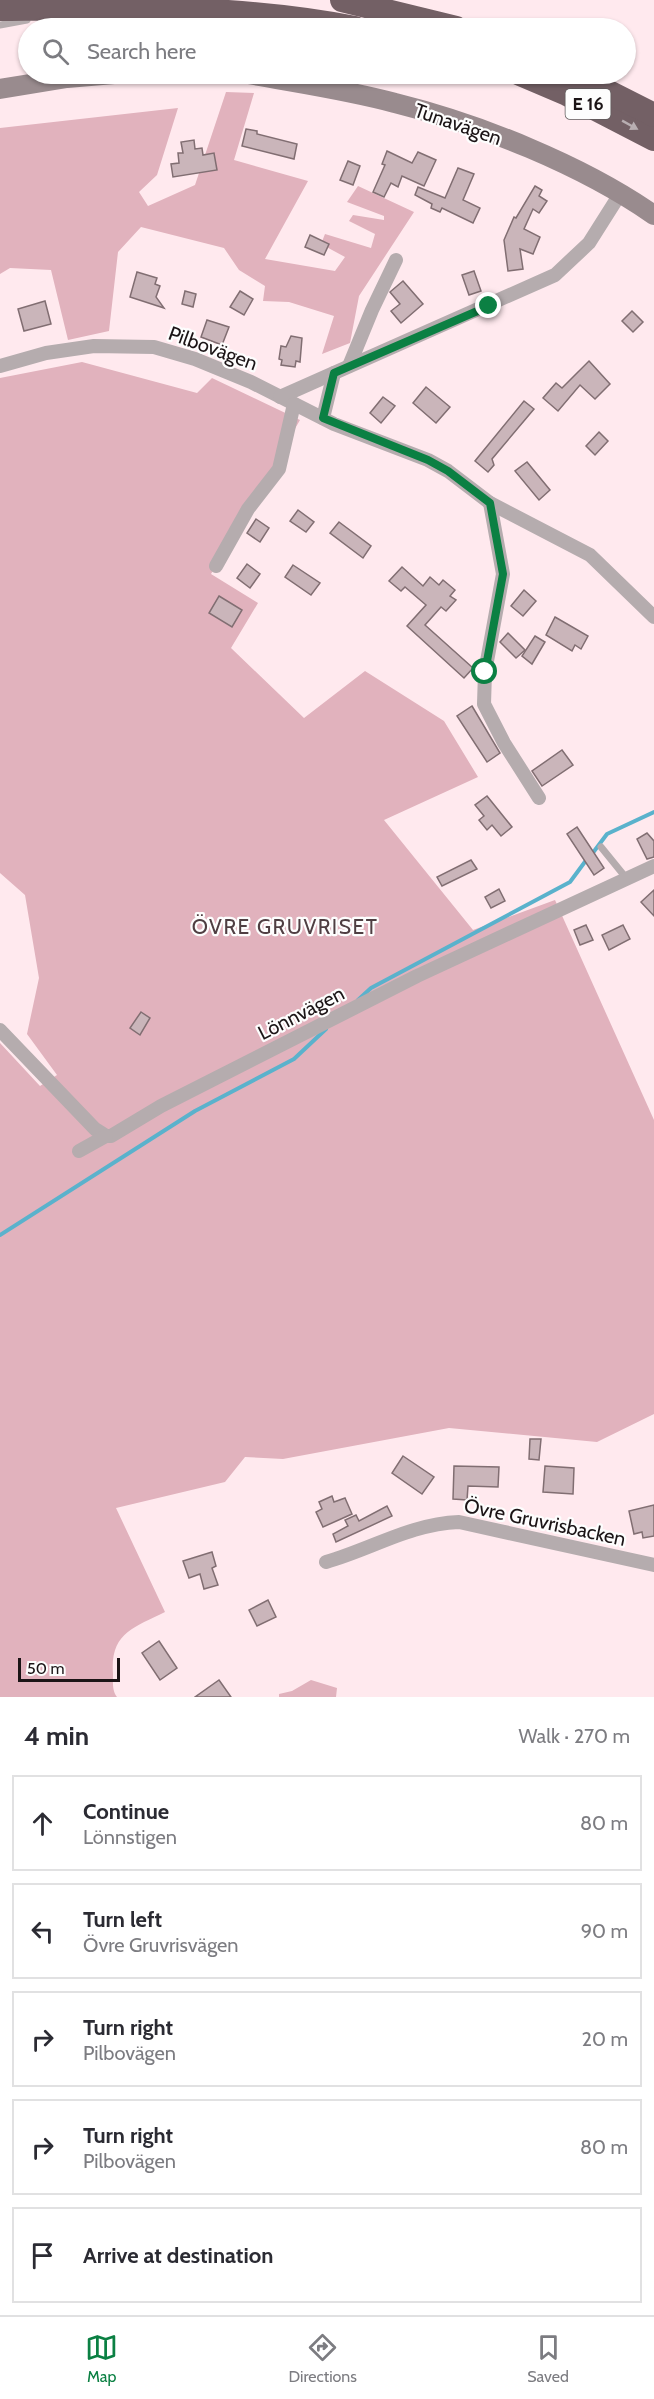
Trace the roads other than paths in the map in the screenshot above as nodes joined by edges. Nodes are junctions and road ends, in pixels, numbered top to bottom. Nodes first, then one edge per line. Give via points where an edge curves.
1 (342, 0) edge
2 (92, 8) junction
3 (0, 9) edge
4 (38, 18) edge
5 (290, 18) edge
6 (415, 18) edge
7 (18, 22) edge
8 (0, 25) edge
9 (30, 84) edge
10 (302, 84) edge
11 (544, 84) edge
12 (593, 84) edge
13 (0, 89) edge
14 (654, 115) edge
15 (654, 139) edge
16 (620, 194) junction
17 (654, 215) edge
18 (396, 260) dead end
19 (0, 366) edge
20 (349, 366) junction
21 (334, 373) junction
22 (280, 398) junction
23 (294, 404) junction
24 (323, 418) junction
25 (490, 503) junction
26 (216, 566) dead end
27 (654, 617) edge
28 (539, 798) dead end
29 (601, 848) dead end
30 (654, 866) edge
31 (627, 879) junction
32 (0, 1030) edge
33 (106, 1136) junction
34 (79, 1151) dead end
35 (326, 1562) dead end
36 (654, 1565) edge

1 - 6 highway
2 - 3 highway
2 - 4 lane
2 - 5 highway via 178,9
7 - 8 lane
9 - 13 street
10 - 16 street, Tunavägen via 382,99 464,123 540,154
11 -> 15 highway, E 16
12 - 14 highway, E 16
16 - 17 street, Tunavägen
16 - 20 street via 589,243 555,275
18 - 20 street
19 - 22 street, Pilbovägen via 46,353 94,346 154,347 238,376
20 - 21 street
21 - 22 street
21 - 24 street
22 - 23 street, Pilbovägen
23 - 24 street, Pilbovägen
23 - 26 street via 279,469 248,509
24 - 25 street, Pilbovägen via 438,466
25 - 27 street, Pilbovägen via 590,555
25 - 28 street via 503,574 485,672 484,704
29 - 31 lane
30 - 31 street, Lönnvägen
31 - 33 street, Lönnvägen via 417,976
32 - 33 street via 94,1130
33 - 34 street, Lönnvägen
35 - 36 street, Övre Gruvrisbacken via 416,1528 459,1522

